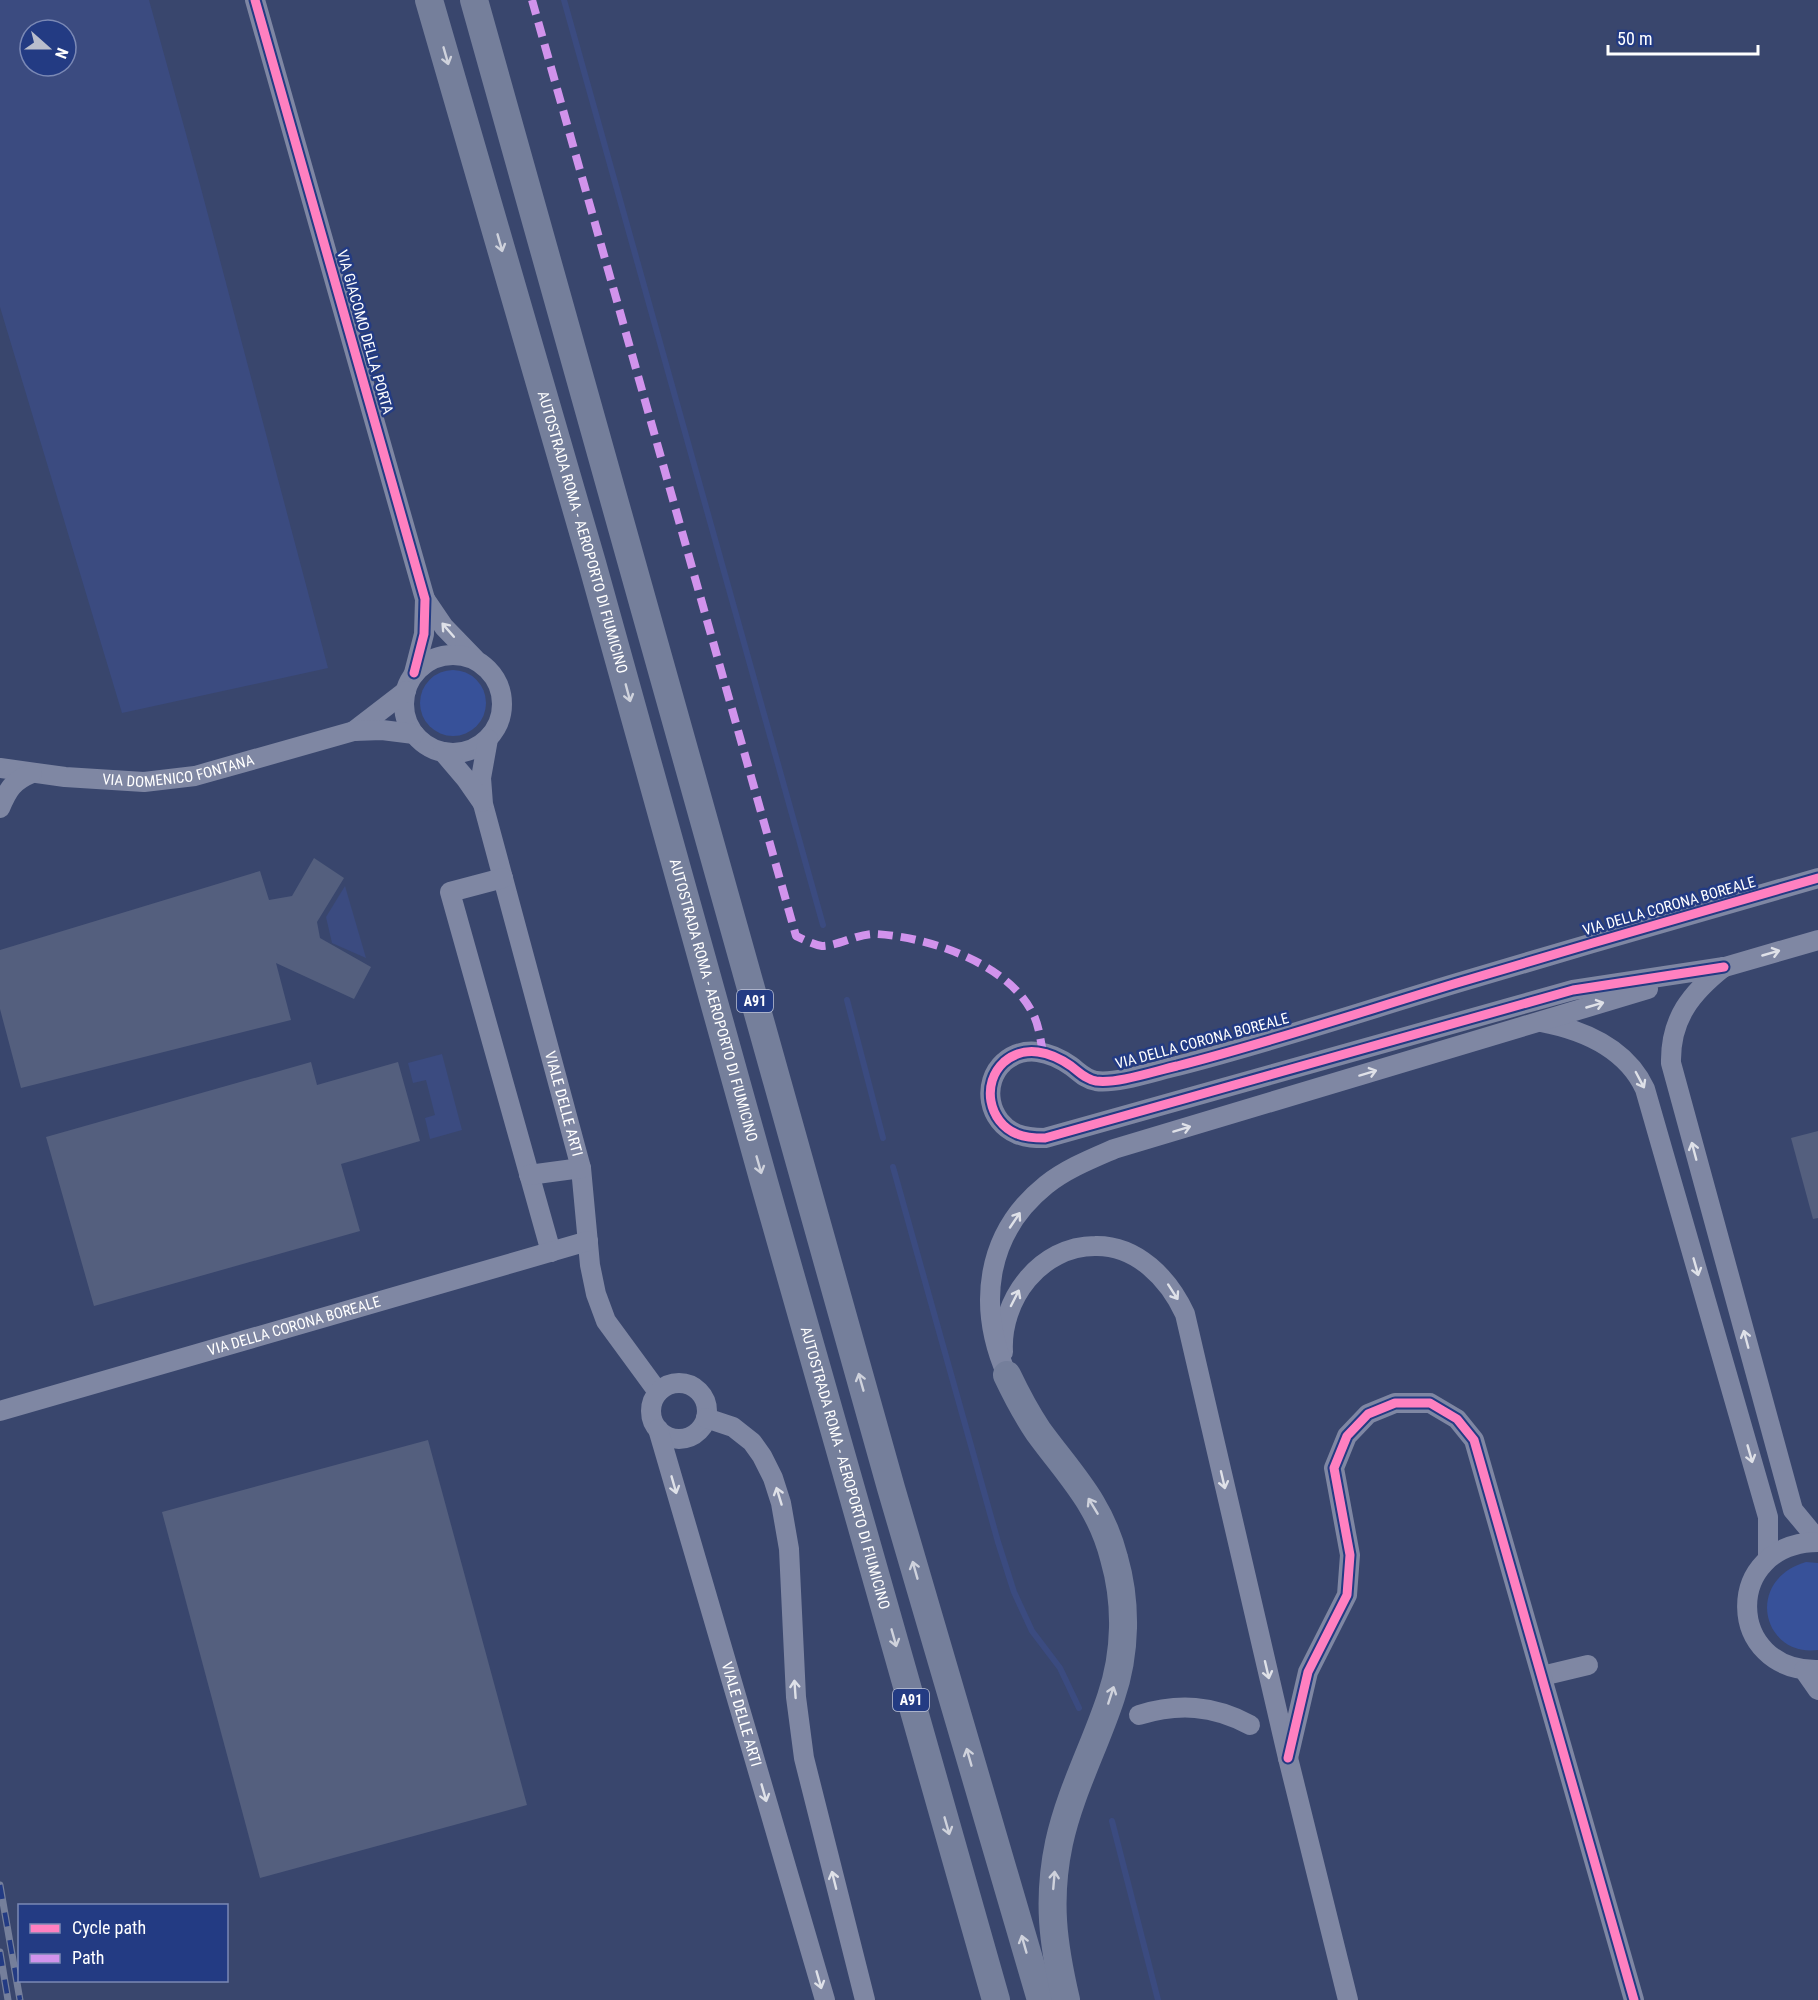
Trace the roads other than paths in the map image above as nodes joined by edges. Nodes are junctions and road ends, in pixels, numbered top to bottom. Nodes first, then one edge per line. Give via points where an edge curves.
1 (255, 0) edge
2 (429, 0) edge
3 (474, 0) edge
4 (425, 599) junction
5 (475, 659) junction
6 (410, 682) junction
7 (354, 731) junction
8 (414, 734) junction
9 (488, 739) junction
10 (443, 752) junction
11 (0, 768) edge
12 (32, 773) junction
13 (483, 804) junction
14 (0, 808) edge
15 (503, 878) junction
16 (1818, 878) edge
17 (1818, 940) edge
18 (1724, 967) junction
19 (1539, 1021) junction
20 (581, 1168) junction
21 (529, 1174) junction
22 (588, 1241) junction
23 (551, 1252) junction
24 (1007, 1375) junction
25 (658, 1392) junction
26 (0, 1411) edge
27 (706, 1418) junction
28 (658, 1429) junction
29 (1818, 1541) edge
30 (1768, 1558) junction
31 (1588, 1665) dead end
32 (1811, 1670) edge
33 (1542, 1676) junction
34 (1818, 1690) edge
35 (1139, 1715) dead end
36 (1250, 1725) dead end
37 (1288, 1758) junction
38 (825, 2000) edge
39 (865, 2000) edge
40 (996, 2000) edge
41 (1041, 2000) edge
42 (1066, 2000) edge
43 (1348, 2000) edge
44 (1634, 2000) edge

1 - 4 street, VIA GIACOMO DELLA PORTA
2 -> 40 highway, AUTOSTRADA ROMA - AEROPORTO DI FIUMICINO / A91 via 592,563
41 -> 3 highway, A91 via 888,1476
5 -> 4 street, VIA GIACOMO DELLA PORTA via 444,627
4 - 6 street, VIA GIACOMO DELLA PORTA via 424,634
5 - 6 street via 458,654 441,656 422,665
5 - 9 street, VIA GIACOMO DELLA PORTA via 494,675 503,700 498,725
6 - 7 street, VIA DOMENICO FONTANA
6 - 8 street, VIA GIACOMO DELLA PORTA via 405,712
7 - 8 street, VIA DOMENICO FONTANA
7 - 12 street, VIA DOMENICO FONTANA via 185,777 144,782
8 - 10 street
9 - 10 street via 464,752
9 - 13 street, VIALE DELLE ARTI via 481,778
10 - 13 street, VIALE DELLE ARTI
11 - 12 street, VIA DOMENICO FONTANA
12 - 14 street via 16,780
13 - 15 street, VIALE DELLE ARTI
15 - 20 street, VIALE DELLE ARTI
15 - 21 street via 450,892
16 - 18 street, VIA DELLA CORONA BOREALE via 1209,1058 1129,1078 1092,1080 1054,1056 1024,1052 998,1068 990,1086 991,1104 1008,1129 1028,1137 1046,1138 1572,990
18 -> 17 street, VIA DELLA CORONA BOREALE
19 -> 18 street, VIA DELLA CORONA BOREALE
29 -> 18 street via 1793,1510 1671,1063 1671,1042 1680,1016 1704,983
24 -> 19 street, VIA DELLA CORONA BOREALE via 989,1314 992,1272 1017,1215 1063,1173 1114,1149
19 -> 30 street via 1575,1031 1616,1051 1639,1075 1645,1089 1767,1517
20 - 21 street
20 - 22 street, VIALE DELLE ARTI
21 - 23 street
22 - 23 street, VIA DELLA CORONA BOREALE
22 - 25 street, VIALE DELLE ARTI via 592,1279 606,1321
23 - 26 street, VIA DELLA CORONA BOREALE
24 -> 37 street via 1004,1330 1012,1301 1029,1276 1053,1258 1081,1248 1109,1248 1148,1264 1170,1286 1185,1314
42 -> 24 highway via 1053,1934 1053,1880 1073,1793 1117,1675 1122,1606 1115,1559 1098,1514 1038,1430
25 - 27 street via 674,1383 692,1387 704,1400
25 - 28 street, VIALE DELLE ARTI via 651,1407
27 - 28 street via 689,1437 672,1438
39 -> 27 street via 804,1758 796,1697 789,1549 782,1503 752,1442 733,1427
28 -> 38 street, VIALE DELLE ARTI
29 - 30 street via 1784,1548
30 - 32 street via 1755,1574 1748,1594 1750,1626 1767,1653 1784,1665
31 - 33 street
32 - 34 street
33 - 37 street via 1474,1440 1457,1419 1430,1403 1395,1403 1368,1414 1347,1436 1334,1468 1350,1555 1347,1595 1308,1672
33 - 44 street
35 - 36 street via 1191,1706 1222,1712
37 - 43 street

